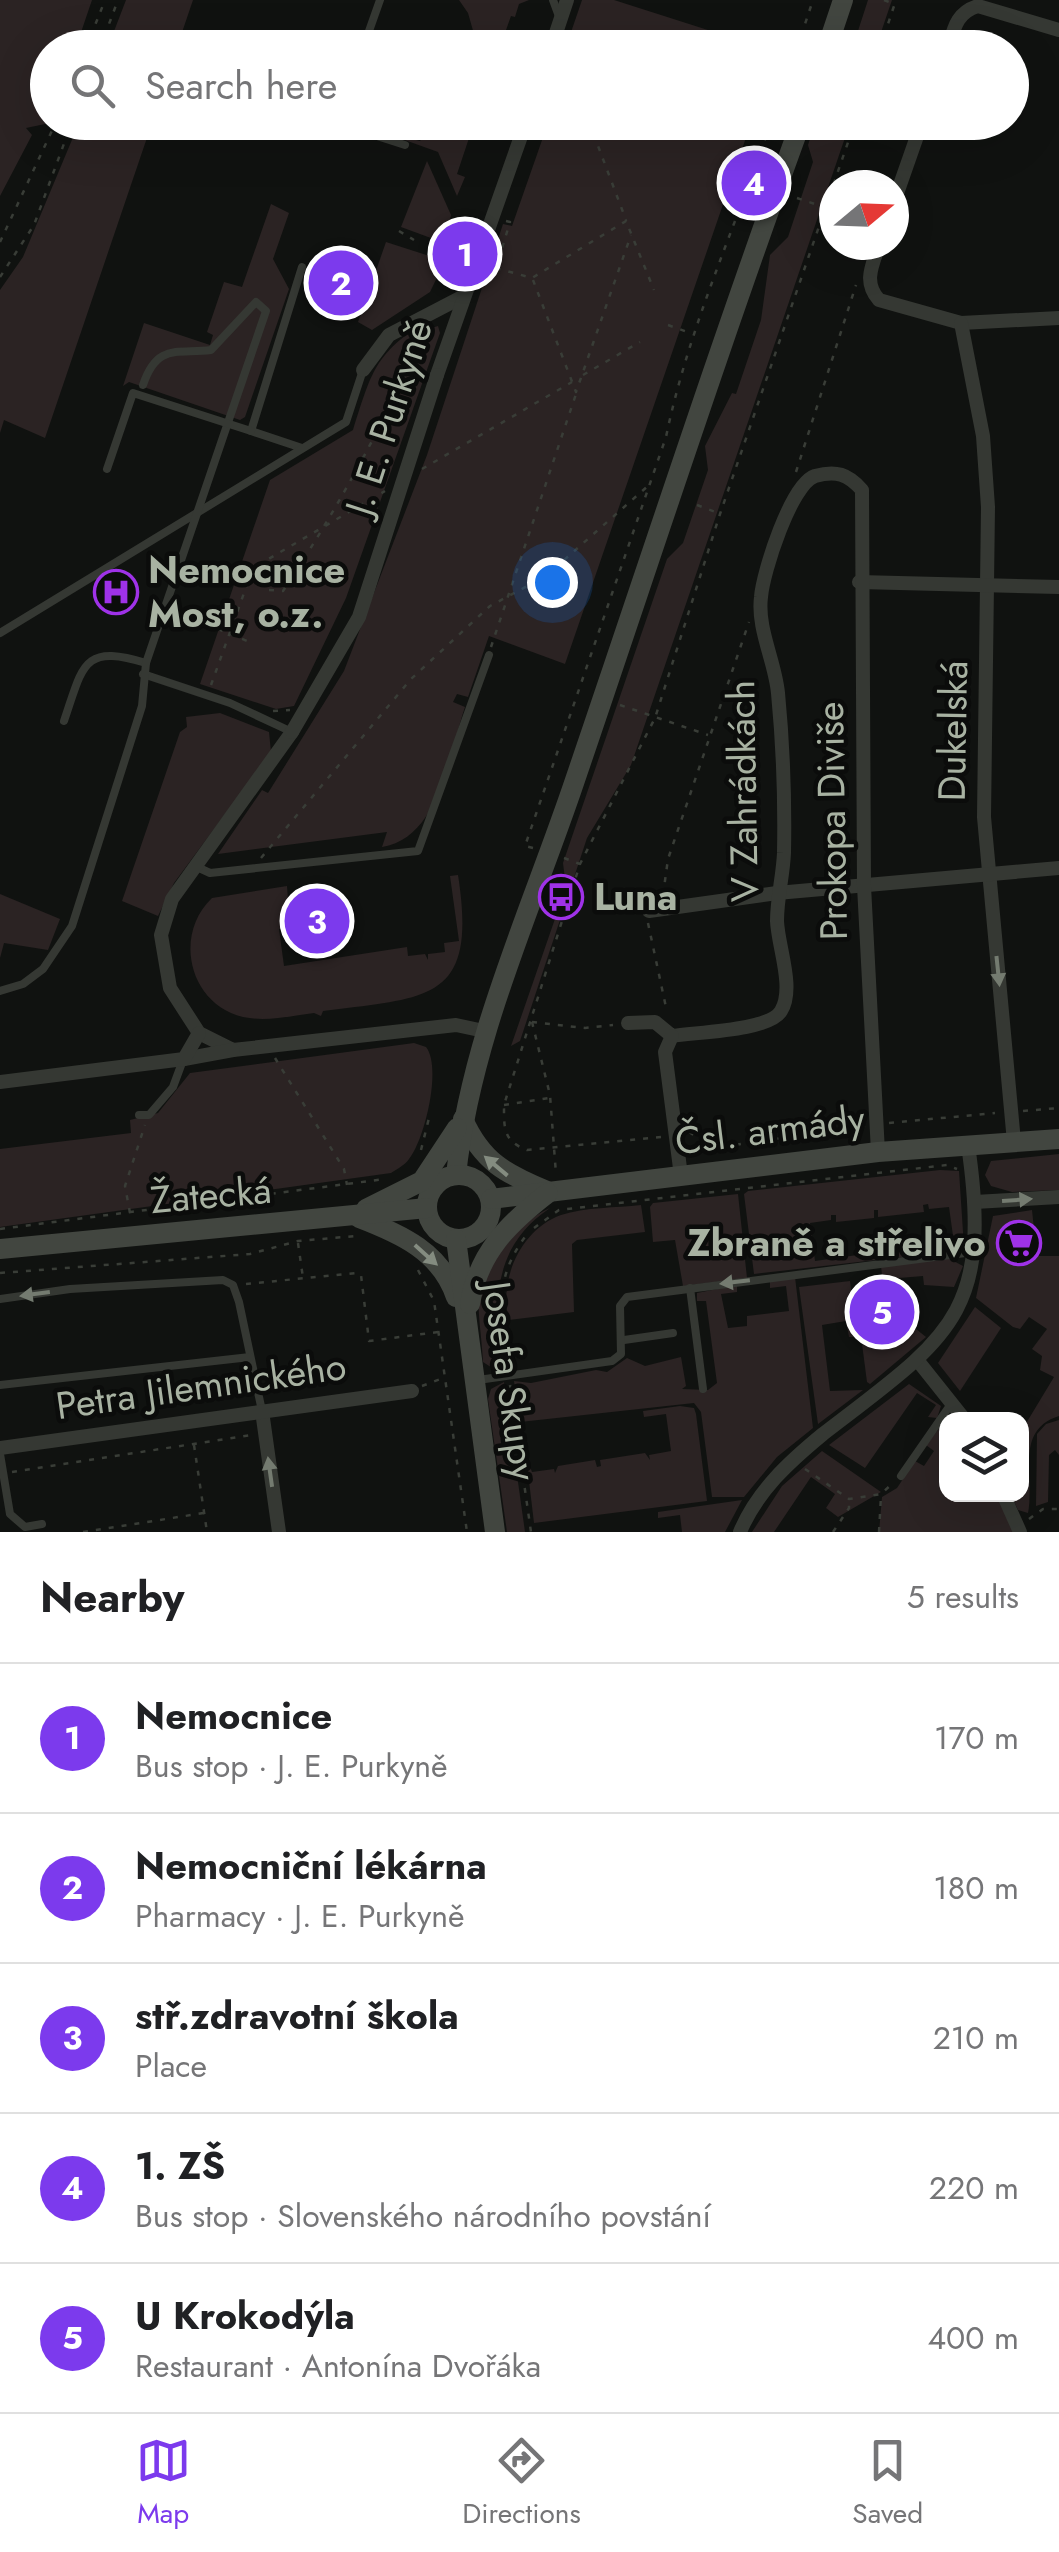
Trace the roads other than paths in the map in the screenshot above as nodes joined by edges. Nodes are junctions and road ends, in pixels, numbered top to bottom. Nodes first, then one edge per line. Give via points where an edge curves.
1 (380, 0) edge
2 (553, 0) edge
3 (568, 0) edge
4 (842, 0) edge
5 (984, 4) edge
6 (560, 20) junction
7 (369, 30) edge
8 (557, 30) edge
9 (833, 30) edge
10 (956, 30) edge
11 (1059, 30) edge
12 (392, 140) edge
13 (519, 140) edge
14 (795, 140) edge
15 (916, 140) edge
16 (405, 144) dead end
17 (905, 170) edge
18 (874, 260) edge
19 (302, 267) dead end
20 (462, 297) junction
21 (1059, 318) edge
22 (961, 323) junction
23 (364, 370) joint
24 (143, 385) dead end
25 (251, 431) junction
26 (303, 448) junction
27 (107, 470) dead end
28 (800, 488) joint
29 (195, 514) junction
30 (860, 582) junction
31 (987, 585) junction
32 (1059, 587) edge
33 (0, 633) edge
34 (489, 655) road end
35 (146, 663) junction
36 (144, 674) junction
37 (64, 721) dead end
38 (292, 732) junction
39 (197, 867) junction
40 (1059, 868) edge
41 (988, 874) junction
42 (864, 886) junction
43 (777, 893) junction
44 (654, 910) road end
45 (0, 991) edge
46 (628, 1023) road end
47 (484, 1031) junction
48 (199, 1033) junction
49 (672, 1036) junction
50 (234, 1050) junction
51 (184, 1058) junction
52 (0, 1082) edge
53 (144, 1115) road end
54 (462, 1118) junction
55 (1059, 1138) edge
56 (1014, 1142) junction
57 (968, 1145) junction
58 (878, 1152) junction
59 (456, 1175) junction
60 (681, 1176) junction
61 (1059, 1197) edge
62 (490, 1199) junction
63 (555, 1201) junction
64 (974, 1202) junction
65 (427, 1208) junction
66 (352, 1216) junction
67 (456, 1239) junction
68 (0, 1249) edge
69 (974, 1252) junction
70 (690, 1288) junction
71 (0, 1299) edge
72 (466, 1328) junction
73 (673, 1333) dead end
74 (624, 1340) junction
75 (250, 1356) junction
76 (918, 1361) junction
77 (473, 1380) junction
78 (0, 1385) edge
79 (703, 1389) dead end
80 (412, 1391) road end
81 (954, 1401) junction
82 (262, 1411) junction
83 (960, 1412) edge
84 (0, 1451) edge
85 (901, 1476) road end
86 (1007, 1502) edge
87 (42, 1524) dead end
88 (1019, 1529) edge
89 (279, 1532) edge
90 (495, 1532) edge
91 (740, 1532) edge

1 - 7 lane
2 - 6 lane
3 - 6 street
4 - 9 street
5 - 10 street via 964,10
5 - 11 street
6 - 8 street
12 - 16 lane
13 - 20 street, J. E. Purkyně
14 - 47 street
15 - 17 street
18 - 22 street via 868,276 878,300
19 - 25 lane
20 - 23 street via 389,336
20 - 38 street, J. E. Purkyně, bridge via 358,617
21 - 22 street
22 - 31 street, Dukelská via 983,436
23 - 26 lane via 346,422
24 - 29 lane via 160,356 174,348 212,350 256,302 266,311
25 - 26 lane
25 - 27 lane, bridge via 133,393
26 - 29 lane
28 - 30 street, Prokopa Diviše via 831,472 850,476 862,490
28 - 43 street, V Zahrádkách via 761,593 760,619 778,694 784,856
29 - 33 lane
29 - 35 lane
30 - 31 street
30 - 42 street, Prokopa Diviše
31 - 32 street
31 - 41 street, Dukelská
34 - 39 lane via 418,850 210,874
35 - 36 lane
35 - 37 lane via 112,653 94,656 82,668
36 - 38 lane
36 - 45 lane via 142,706 72,926 43,969
38 - 39 street, J. E. Purkyně
39 - 48 street, J. E. Purkyně via 172,899 161,935 170,988
40 - 41 street
41 - 42 street
41 -> 56 street, Dukelská
42 - 43 street
42 - 58 street, Prokopa Diviše
43 - 44 street
43 - 49 street, V Zahrádkách via 786,998 779,1015 765,1024
46 - 49 street, V Zahrádkách via 655,1022
47 - 50 street via 456,1025
47 - 54 street
48 - 50 street
48 - 51 street
49 - 60 street via 665,1052
50 - 51 street
51 - 52 street
51 - 53 lane via 173,1087
54 - 59 street
63 -> 54 street via 488,1162
54 - 66 street via 422,1182
55 - 56 street, Čsl. armády
56 - 57 street, Čsl. armády
57 - 58 street, Čsl. armády
57 - 64 street
58 - 60 street, Čsl. armády
59 - 62 street via 482,1184
59 - 65 street via 432,1190
60 - 63 street, Čsl. armády
64 -> 61 street
62 - 63 street, Čsl. armády
62 - 67 street via 484,1228
63 - 72 street via 516,1218 492,1246 473,1281
64 - 69 street
65 - 66 street, Žatecká
65 - 67 street via 439,1232
66 - 68 street, Žatecká
66 -> 72 street via 424,1250 450,1278
67 - 72 street, Josefa Skupy
69 -> 70 lane
69 - 76 street via 968,1290 946,1331
70 - 74 lane via 627,1298 620,1306
70 - 79 lane
75 -> 71 lane via 232,1286 206,1278
72 - 77 street, Josefa Skupy
73 - 74 lane
74 - 77 lane via 612,1360
75 - 78 lane
75 - 82 lane
76 - 81 street
76 - 91 street via 792,1459 750,1507
77 - 90 street, Josefa Skupy
80 - 82 street, Petra Jilemnického
81 - 83 street
81 - 85 lane
82 - 84 street, Petra Jilemnického
89 -> 82 street
84 - 87 lane via 10,1514 25,1527
86 - 88 street

